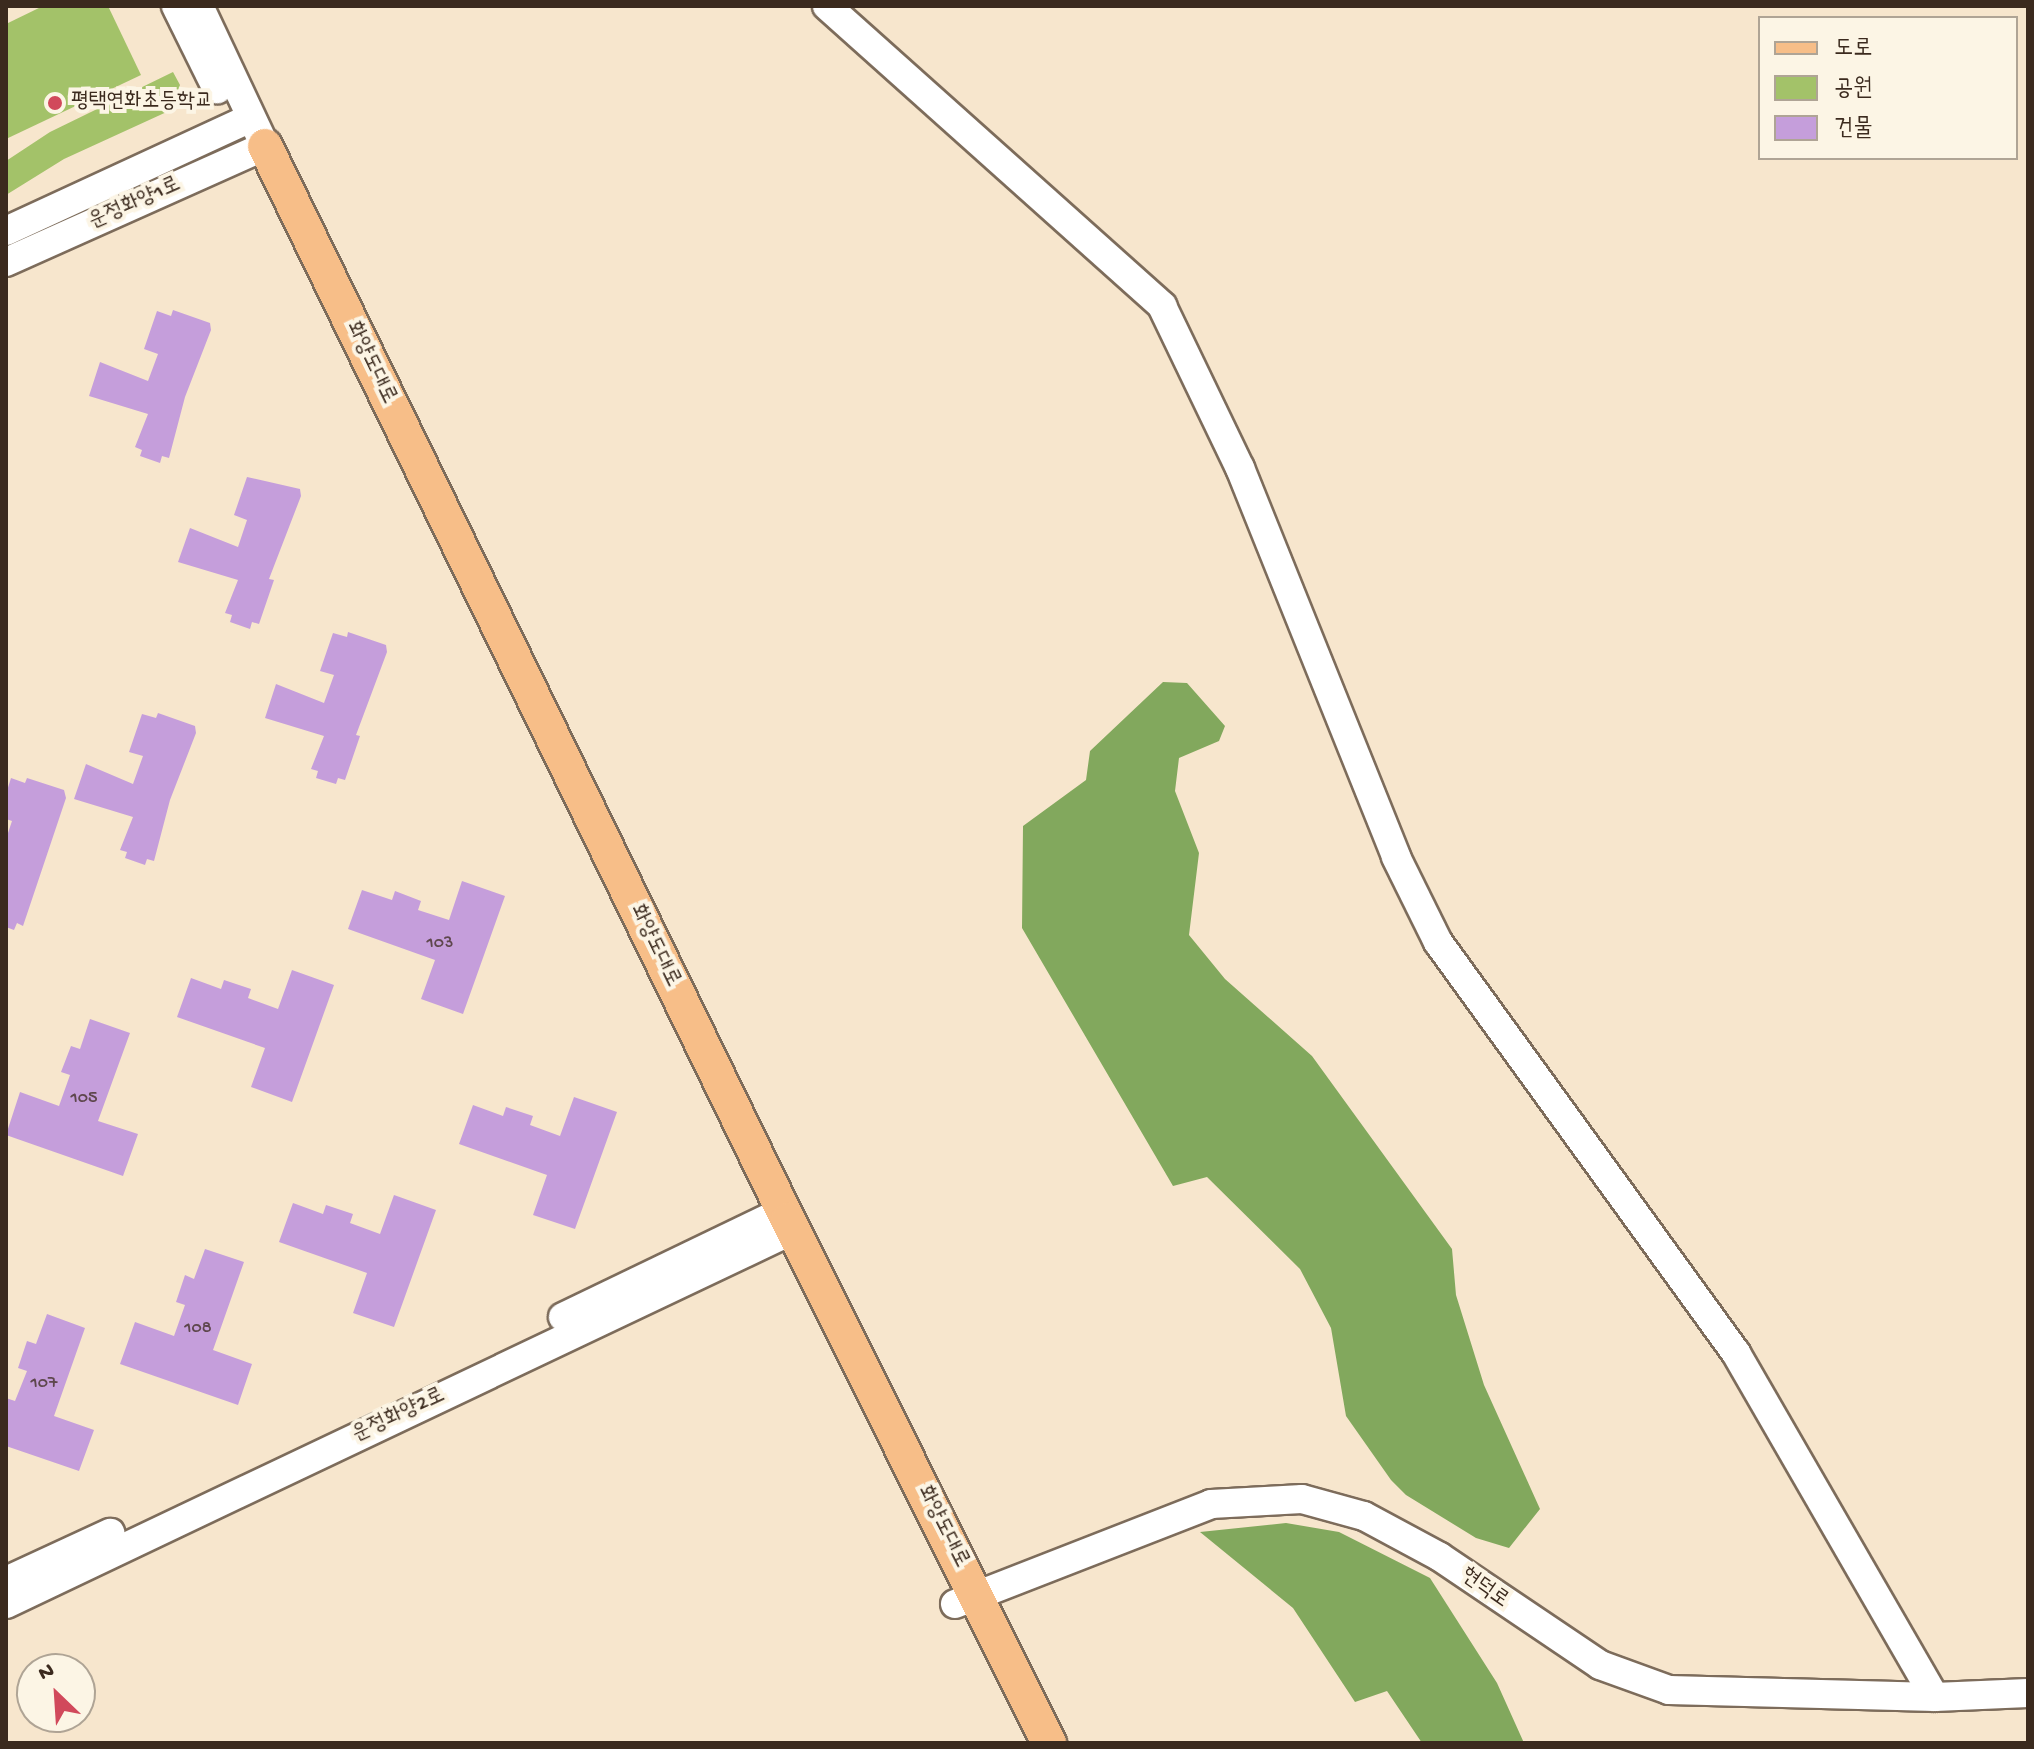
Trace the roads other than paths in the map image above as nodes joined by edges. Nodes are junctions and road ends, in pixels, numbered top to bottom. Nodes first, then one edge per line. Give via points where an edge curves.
1 (176, 6) edge
2 (199, 6) edge
3 (827, 6) edge
4 (249, 136) junction
5 (6, 231) edge
6 (6, 262) edge
7 (778, 1225) junction
8 (6, 1581) edge
9 (965, 1600) junction
10 (6, 1604) edge
11 (2028, 1693) edge
12 (1935, 1697) junction
13 (1025, 1743) edge
14 (1049, 1743) edge

1 - 4 street
2 - 4 street
3 - 12 street via 1162,306 1240,468 1396,857 1438,942 1736,1353
4 - 5 street
4 - 6 street, 운정화양1로
4 - 7 main road, 화양도대로
7 - 8 street, 운정화양2로
7 - 9 main road, 화양도대로
7 - 10 street, 운정화양2로
9 - 12 street, 현덕로 via 1211,1504 1302,1499 1364,1516 1440,1557 1600,1665 1669,1690
9 - 13 main road, 화양도대로
9 - 14 main road, 화양도대로
11 - 12 street, 현덕로

